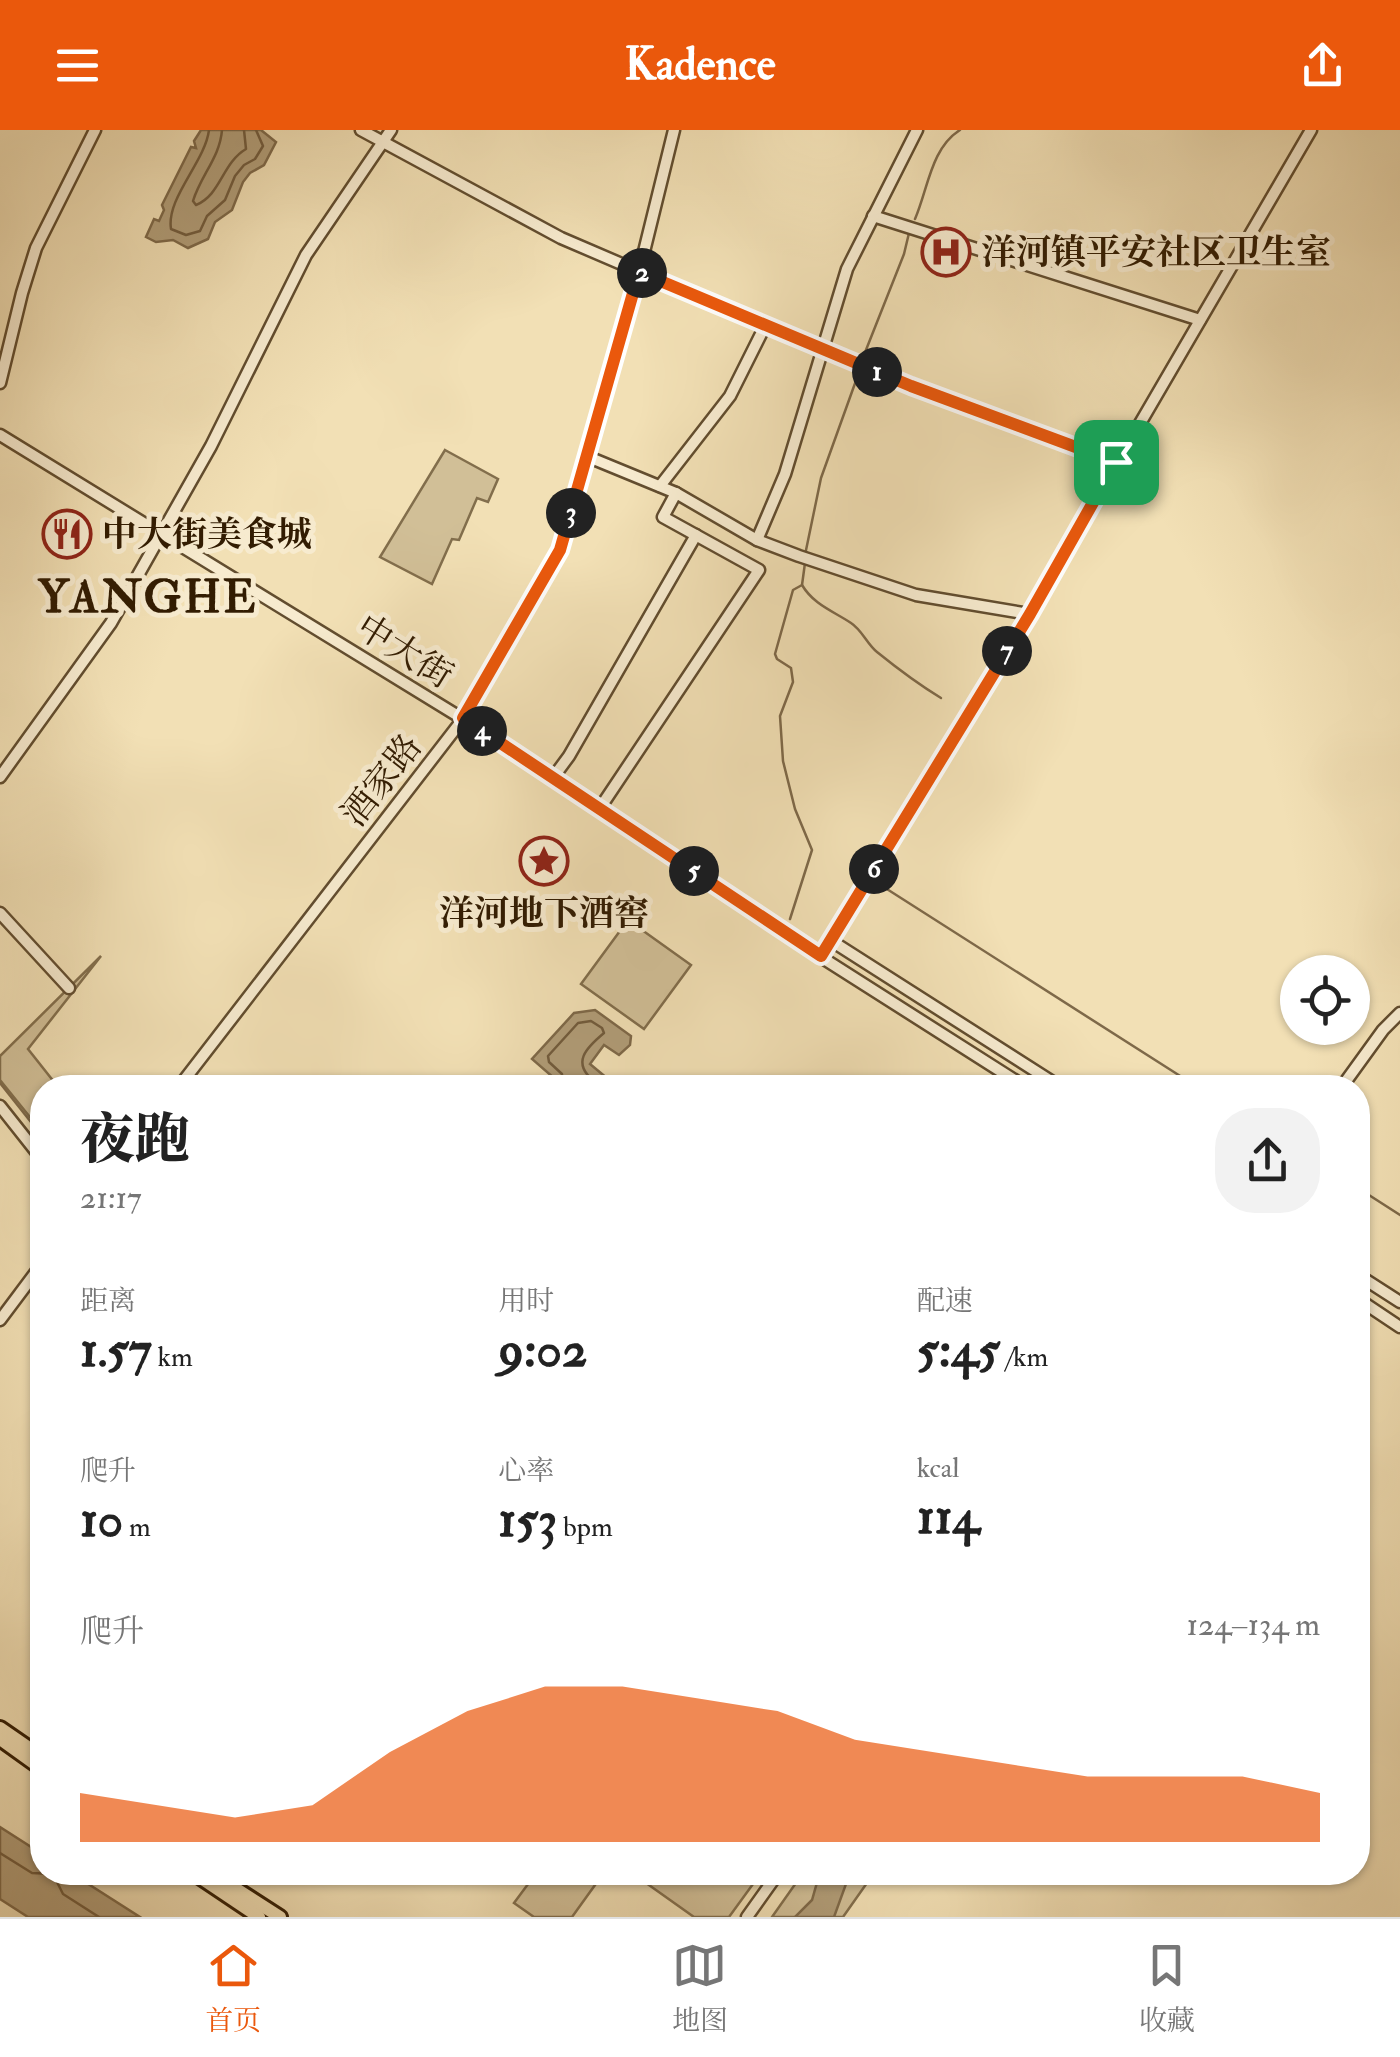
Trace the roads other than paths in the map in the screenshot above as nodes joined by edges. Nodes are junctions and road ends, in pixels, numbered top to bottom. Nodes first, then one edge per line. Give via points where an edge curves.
1 (95, 130) edge
2 (360, 130) edge
3 (391, 130) edge
4 (917, 130) edge
5 (1311, 130) edge
6 (672, 131) edge
7 (384, 142) junction
8 (873, 216) junction
9 (639, 272) junction
10 (1200, 320) junction
11 (764, 326) junction
12 (822, 350) junction
13 (0, 384) edge
14 (0, 435) edge
15 (586, 456) junction
16 (1116, 462) junction
17 (660, 486) junction
18 (676, 493) junction
19 (162, 534) junction
20 (696, 535) junction
21 (757, 540) junction
22 (1030, 614) junction
23 (463, 718) junction
24 (0, 777) edge
25 (552, 779) junction
26 (600, 808) junction
27 (0, 914) edge
28 (830, 940) junction
29 (821, 956) junction
30 (69, 988) dead end
31 (1400, 1013) edge
32 (188, 1075) edge
33 (1007, 1075) edge
34 (1042, 1075) edge
35 (1350, 1075) edge
36 (0, 1106) edge
37 (30, 1144) edge
38 (30, 1280) edge
39 (1370, 1283) edge
40 (1400, 1302) edge
41 (1370, 1307) edge
42 (0, 1320) edge
43 (1400, 1326) edge
44 (0, 1728) edge
45 (0, 1739) edge
46 (30, 1749) edge
47 (30, 1760) edge
48 (212, 1885) edge
49 (230, 1885) edge
50 (770, 1885) edge
51 (260, 1917) edge
52 (280, 1917) edge
53 (747, 1917) edge

1 - 13 street via 36,248
2 - 7 street
3 - 7 street
4 - 8 street
5 - 10 street
6 - 9 street, 酒家路
7 - 9 street via 561,238
7 - 19 street via 306,255
8 - 10 street
8 - 12 street via 847,270
9 - 11 street
9 - 15 street, 酒家路
10 - 16 street
11 - 12 street
11 - 17 street via 730,396
12 - 16 street
12 - 21 street via 785,474
14 - 19 street, 中大街
15 - 17 street
15 - 23 street, 酒家路 via 560,550
16 - 22 street
17 - 18 street
18 - 20 street via 662,517
18 - 21 street
19 - 23 street, 中大街
19 - 24 street via 111,623
20 - 25 street
20 - 26 street via 758,570
21 - 22 street via 916,595
22 - 28 street
23 - 25 street, 中大街
23 - 32 street, 酒家路
25 - 26 street, 中大街
26 - 29 street, 中大街
27 - 30 street
28 - 29 street
28 - 34 street
29 - 33 street, 中大街
31 - 35 street
36 - 37 street
38 - 42 street
39 - 40 street
41 - 43 street
44 - 46 main road
45 - 47 main road
48 - 51 main road
49 - 52 main road
50 - 53 street

